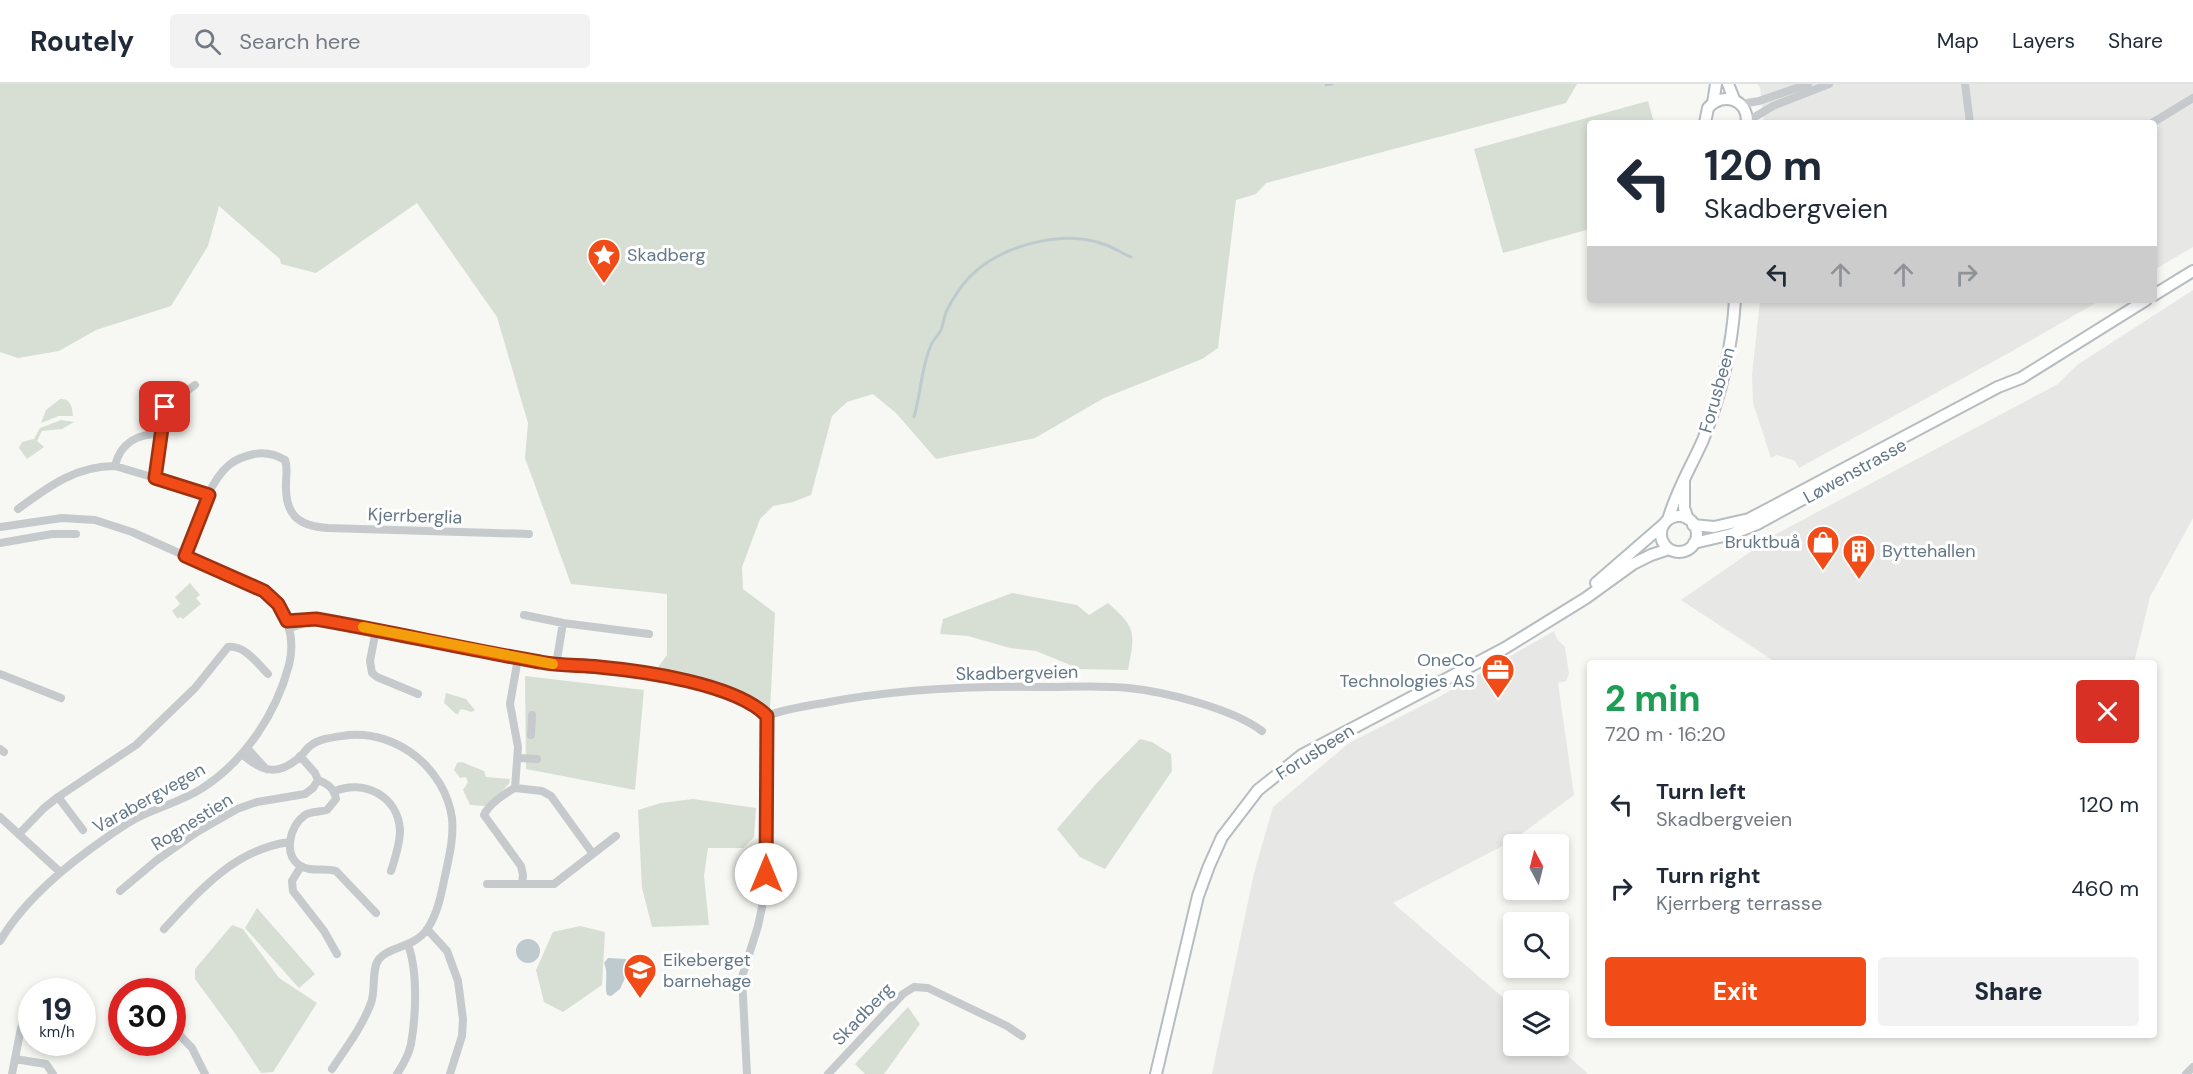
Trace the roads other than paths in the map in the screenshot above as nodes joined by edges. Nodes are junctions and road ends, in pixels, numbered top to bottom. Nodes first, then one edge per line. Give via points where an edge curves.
1 (1716, 84) edge
2 (1728, 84) edge
3 (1808, 84) edge
4 (1829, 84) edge
5 (1963, 84) edge
6 (2193, 98) edge
7 (1738, 102) junction
8 (1713, 103) junction
9 (1705, 120) edge
10 (1747, 120) edge
11 (1750, 120) edge
12 (1970, 120) edge
13 (2157, 120) edge
14 (2193, 271) edge
15 (2157, 293) edge
16 (1735, 303) edge
17 (2141, 303) edge
18 (2009, 384) junction
19 (195, 385) dead end
20 (161, 434) junction
21 (115, 466) junction
22 (1685, 477) junction
23 (155, 478) junction
24 (209, 495) junction
25 (18, 509) dead end
26 (1666, 522) junction
27 (1691, 522) junction
28 (0, 527) edge
29 (76, 534) dead end
30 (529, 534) dead end
31 (0, 543) edge
32 (1694, 543) junction
33 (1670, 549) junction
34 (185, 556) junction
35 (1577, 602) junction
36 (524, 615) dead end
37 (563, 623) junction
38 (289, 625) junction
39 (376, 630) junction
40 (649, 634) dead end
41 (518, 658) junction
42 (556, 665) junction
43 (0, 674) edge
44 (268, 674) dead end
45 (418, 694) dead end
46 (61, 698) dead end
47 (532, 715) dead end
48 (767, 716) junction
49 (1262, 731) dead end
50 (531, 735) dead end
51 (244, 751) junction
52 (300, 756) junction
53 (518, 758) junction
54 (537, 759) dead end
55 (318, 780) junction
56 (515, 788) junction
57 (335, 791) junction
58 (58, 797) junction
59 (0, 817) edge
60 (83, 830) dead end
61 (19, 834) junction
62 (616, 836) dead end
63 (289, 842) junction
64 (593, 854) junction
65 (301, 867) junction
66 (391, 871) dead end
67 (60, 872) junction
68 (487, 884) dead end
69 (522, 884) junction
70 (120, 891) dead end
71 (376, 914) dead end
72 (164, 929) dead end
73 (427, 929) junction
74 (0, 941) edge
75 (408, 945) junction
76 (337, 954) dead end
77 (1022, 1036) dead end
78 (186, 1042) edge
79 (18, 1044) edge
80 (15, 1059) junction
81 (2193, 1067) edge
82 (332, 1069) dead end
83 (12, 1074) edge
84 (53, 1074) edge
85 (205, 1074) edge
86 (397, 1074) edge
87 (450, 1074) edge
88 (747, 1074) edge
89 (828, 1074) edge
90 (1156, 1074) edge
91 (2186, 1074) edge

1 - 8 main road
2 - 7 main road
3 - 7 street via 1759,101
4 - 11 street via 1773,106
5 - 12 street
6 - 13 street
7 - 8 main road via 1719,99
7 - 10 main road via 1745,109
8 - 9 main road
14 - 15 main road
16 - 22 main road, Forusbeen via 1721,389
17 - 18 main road, Løwenstrasse
18 - 27 main road, Løwenstrasse via 1749,519 1714,527
18 - 32 main road, Løwenstrasse via 1757,524
19 - 20 street via 165,407
20 - 21 street via 141,435 133,440 120,450
20 - 23 street
21 - 23 street
21 - 25 street via 88,468 66,476
22 - 26 main road, Forusbeen
22 - 27 main road, Forusbeen via 1683,502
23 - 24 street
24 - 30 street, Kjerrberglia via 230,463 263,453 285,460 287,501 291,512 307,526
24 - 34 street
26 - 27 main road via 1681,517
26 - 33 main road via 1662,541
26 - 35 main road, Forusbeen
27 - 32 main road
28 - 34 street via 62,518 95,520
29 - 31 street
32 - 33 main road via 1681,552
33 - 35 main road, Forusbeen via 1642,559
34 - 38 street via 264,591 278,604
35 - 90 main road, Forusbeen via 1505,648 1302,755 1258,790 1222,837 1198,896
36 - 37 street
37 - 40 street
37 - 42 street
38 - 39 street via 316,619
38 - 51 street, Varabergvegen via 292,644 285,679 268,717
39 - 41 street
39 - 45 street via 370,661 372,673
41 - 42 street
41 - 53 street via 510,704
42 - 48 street via 597,666 671,678 736,695
43 - 46 street
44 - 58 street via 243,650 228,647 195,688 136,745
47 - 50 street
48 - 49 street, Skadbergveien via 848,698 910,690 1129,688 1245,719
48 - 88 street via 766,888 759,926 742,977
51 - 52 street via 267,770 276,771
51 - 67 street, Varabergvegen via 201,789 125,825
52 - 55 street
52 - 73 street via 322,739 366,735 406,749 434,775 449,806 452,842 440,900
53 - 54 street
53 - 56 street
55 - 57 street
55 - 70 street, Rognestien via 305,794 257,802 217,820 176,846
56 - 64 street via 542,790 551,796
56 - 69 street via 484,813 521,867
57 - 63 street via 331,807 302,818
57 - 66 street via 346,787 371,789 388,801 400,830
58 - 60 street
58 - 61 street
59 - 61 street
61 - 67 street
62 - 64 street
63 - 65 street
63 - 72 street via 263,848 226,867
64 - 69 street via 554,884
65 - 71 street via 336,871
65 - 76 street via 292,881 293,891 320,924
67 - 74 street, Varabergvegen via 29,902
68 - 69 street
73 - 75 street
73 - 87 street via 447,951 458,981 462,1036
75 - 82 street via 379,958 372,1001
75 - 86 street via 415,982 414,1009 411,1044
77 - 89 street, Skadberg via 928,988 914,987
78 - 85 street
79 - 80 street
80 - 83 street
80 - 84 street via 46,1064
81 - 91 street

